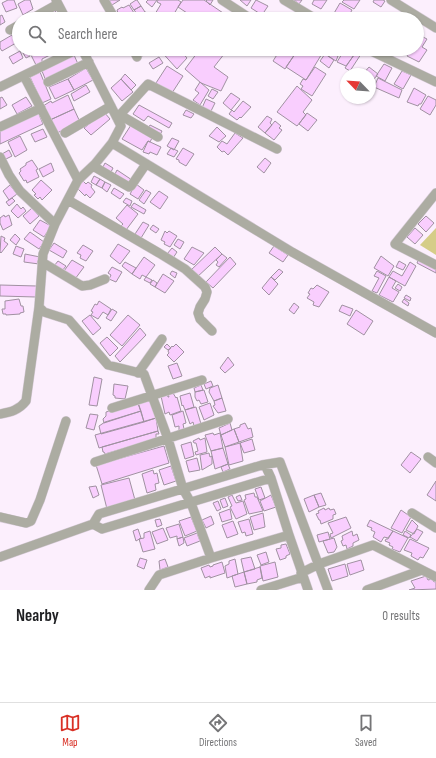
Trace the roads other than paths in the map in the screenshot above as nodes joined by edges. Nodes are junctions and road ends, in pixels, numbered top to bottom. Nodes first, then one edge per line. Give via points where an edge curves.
1 (104, 0) edge
2 (222, 0) edge
3 (284, 0) edge
4 (390, 0) edge
5 (57, 2) edge
6 (42, 12) edge
7 (62, 12) edge
8 (111, 12) edge
9 (240, 12) edge
10 (304, 12) edge
11 (410, 12) edge
12 (424, 21) edge
13 (436, 28) edge
14 (64, 56) edge
15 (86, 56) edge
16 (382, 56) edge
17 (89, 62) junction
18 (24, 76) junction
19 (48, 82) dead end
20 (436, 82) edge
21 (0, 87) edge
22 (111, 106) junction
23 (41, 108) junction
24 (119, 117) junction
25 (0, 127) edge
26 (65, 133) dead end
27 (158, 137) dead end
28 (112, 144) junction
29 (276, 149) dead end
30 (0, 157) edge
31 (146, 164) junction
32 (93, 166) junction
33 (78, 180) junction
34 (436, 193) edge
35 (68, 200) junction
36 (55, 224) junction
37 (42, 262) junction
38 (436, 266) edge
39 (106, 279) dead end
40 (39, 307) junction
41 (212, 331) dead end
42 (436, 333) edge
43 (162, 339) dead end
44 (138, 373) junction
45 (202, 380) dead end
46 (152, 395) junction
47 (112, 408) dead end
48 (0, 414) edge
49 (228, 419) dead end
50 (66, 421) dead end
51 (168, 439) junction
52 (428, 457) dead end
53 (95, 462) dead end
54 (436, 463) edge
55 (265, 465) junction
56 (271, 478) junction
57 (183, 490) junction
58 (191, 503) junction
59 (412, 513) dead end
60 (0, 517) edge
61 (93, 524) junction
62 (436, 528) edge
63 (288, 536) junction
64 (0, 557) edge
65 (211, 558) junction
66 (319, 564) junction
67 (422, 570) junction
68 (302, 575) junction
69 (436, 577) edge
70 (149, 590) edge
71 (261, 590) edge
72 (308, 590) edge
73 (328, 590) edge
74 (368, 590) edge

1 - 8 street
2 - 9 street
3 - 10 street
4 - 11 street
5 - 6 street
5 - 7 street
12 - 13 street
14 - 18 street
15 - 17 street
16 - 20 street
17 - 19 street
17 - 22 street
18 - 21 street
18 - 23 street
22 - 24 street
22 - 26 street
23 - 25 street
23 - 33 street
24 - 27 street
24 - 28 street via 121,126
24 - 29 street via 148,84
28 - 31 street
28 - 32 street
30 - 36 street via 20,191
31 - 32 street via 129,187
31 - 42 street via 292,252
32 - 33 street
33 - 35 street
34 - 38 street via 395,244
35 - 36 street
35 - 41 street via 185,269 207,292 198,313 200,319
36 - 37 street
37 - 39 street via 82,286
37 - 40 street
40 - 44 street via 44,312 68,320 108,366
40 - 48 street via 26,401 13,411
43 - 44 street
44 - 46 street via 144,374
45 - 46 street
46 - 47 street
46 - 51 street
49 - 51 street
50 - 60 street via 40,500 30,521 26,523
51 - 53 street
51 - 57 street
52 - 54 street
55 - 56 street
55 - 57 street
55 - 66 street via 280,462
56 - 58 street
56 - 63 street
57 - 58 street
57 - 61 street via 99,514
58 - 61 street via 102,529
58 - 65 street
59 - 62 street
61 - 64 street
63 - 65 street
63 - 68 street
65 - 70 street via 159,576
66 - 67 street via 373,545
66 - 68 street
66 - 73 street
67 - 69 street
67 - 74 street
68 - 71 street
68 - 72 street

